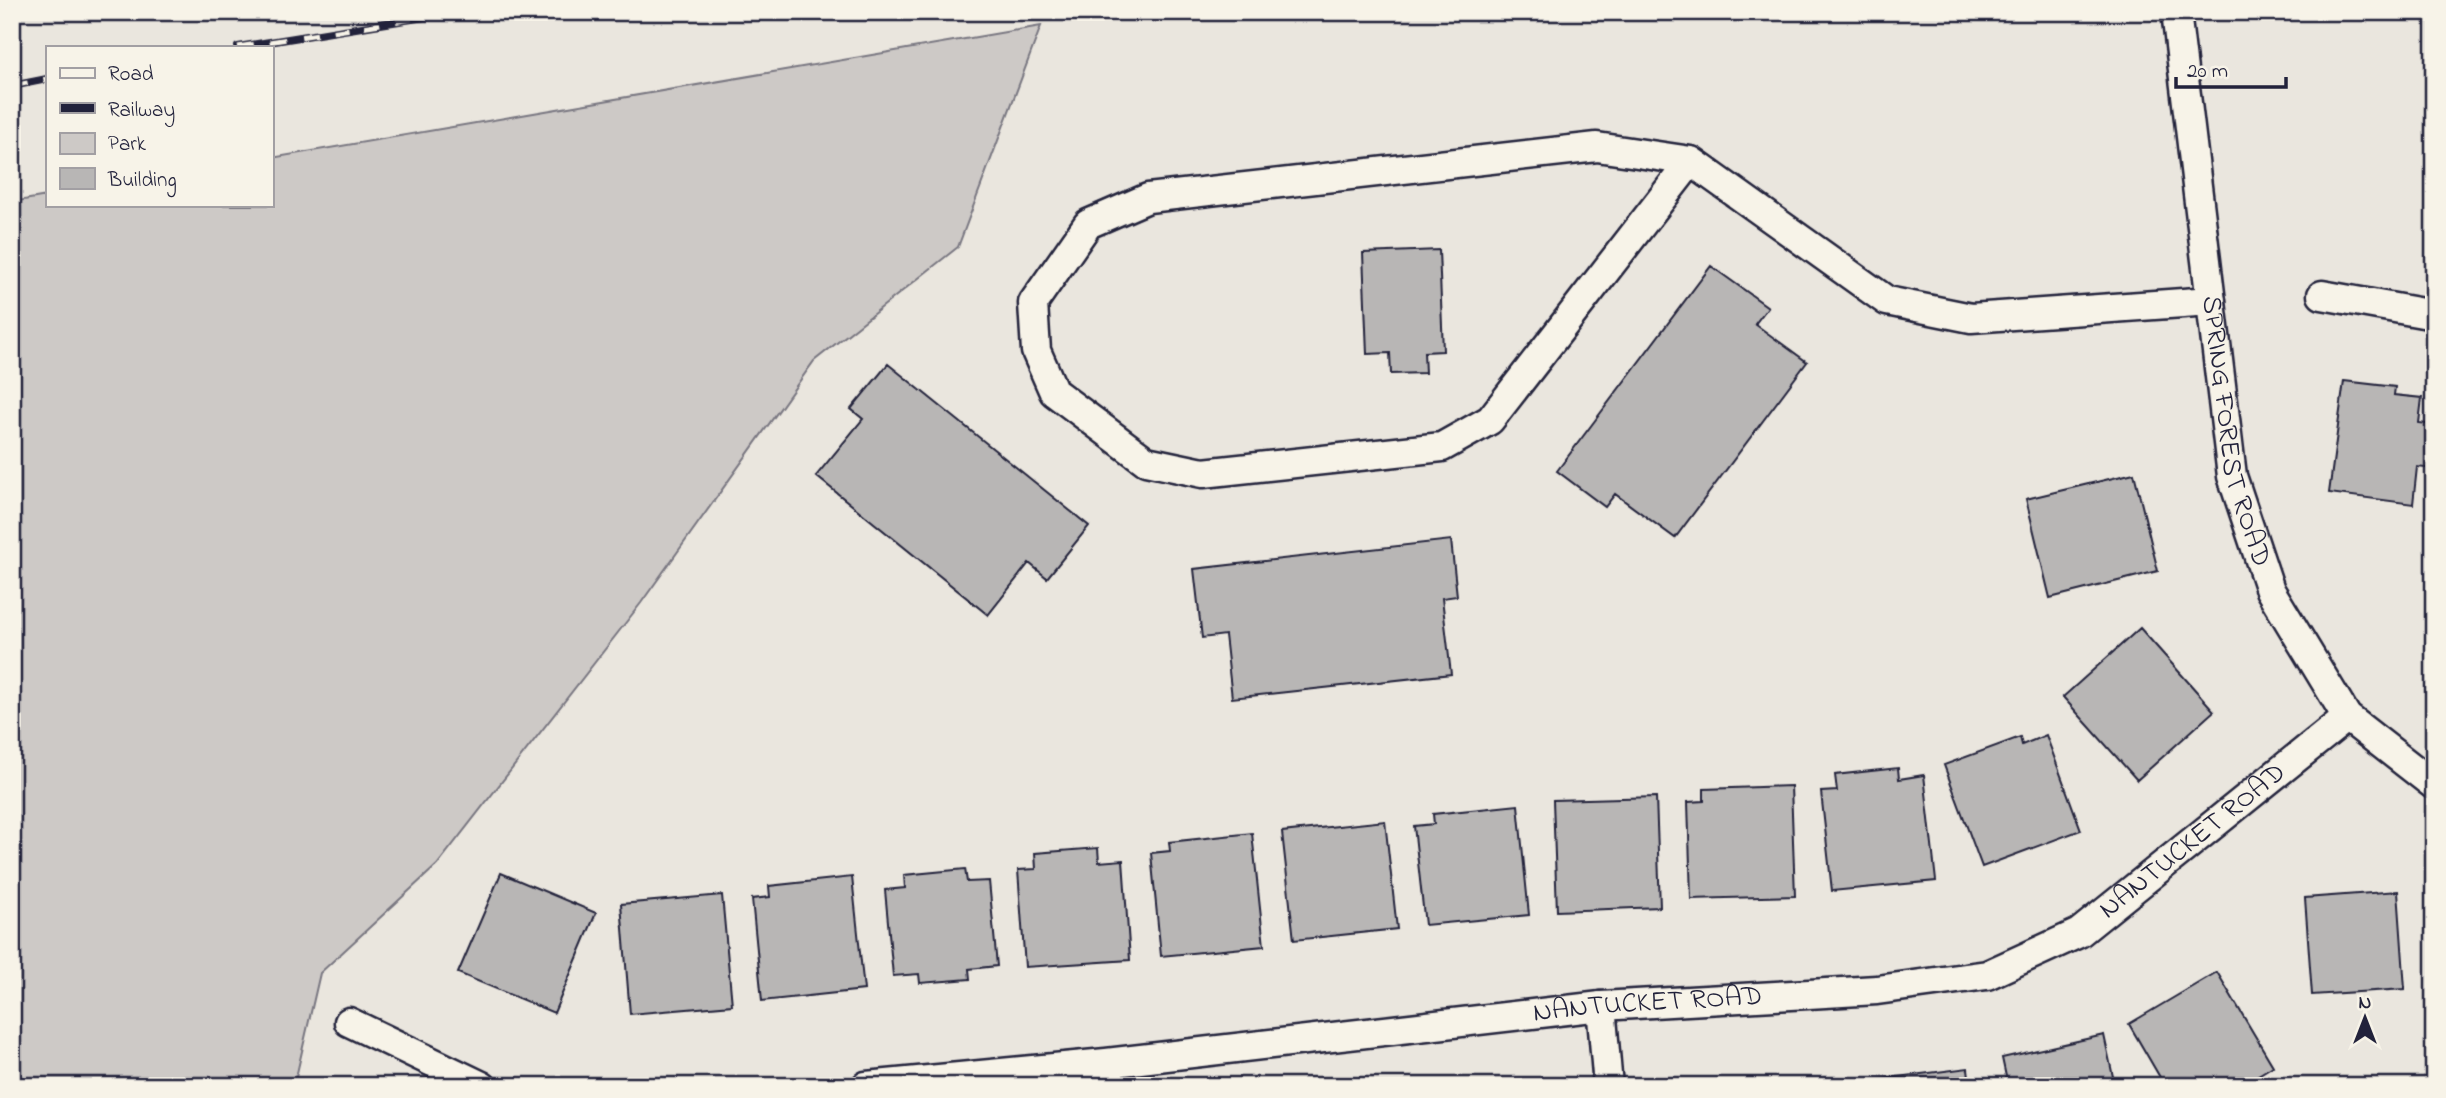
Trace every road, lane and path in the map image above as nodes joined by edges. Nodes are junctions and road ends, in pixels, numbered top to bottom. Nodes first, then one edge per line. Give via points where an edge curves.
1 (2176, 12) edge
2 (1691, 161) junction
3 (2322, 295) dead end
4 (2211, 301) junction
5 (2434, 315) edge
6 (2347, 717) junction
7 (2434, 785) edge
8 (1601, 1006) junction
9 (349, 1022) dead end
10 (1107, 1074) edge
11 (482, 1086) edge
12 (866, 1086) edge
13 (1608, 1086) edge

1 - 4 street, SPRING FOREST ROAD
2 - 2 street via 1597,147 1148,198 1088,224 1033,303 1036,351 1055,392 1146,461 1203,473 1442,447 1490,420
2 - 4 street via 1886,301 1971,318
3 - 5 street
4 - 6 street, SPRING FOREST ROAD via 2232,476 2270,590
6 - 7 street, SPRING FOREST ROAD
6 - 8 street, NANTUCKET ROAD via 2079,933 1987,975 1877,990
8 - 10 street, NANTUCKET ROAD
8 - 13 street
9 - 11 street
10 - 12 street, NANTUCKET ROAD

